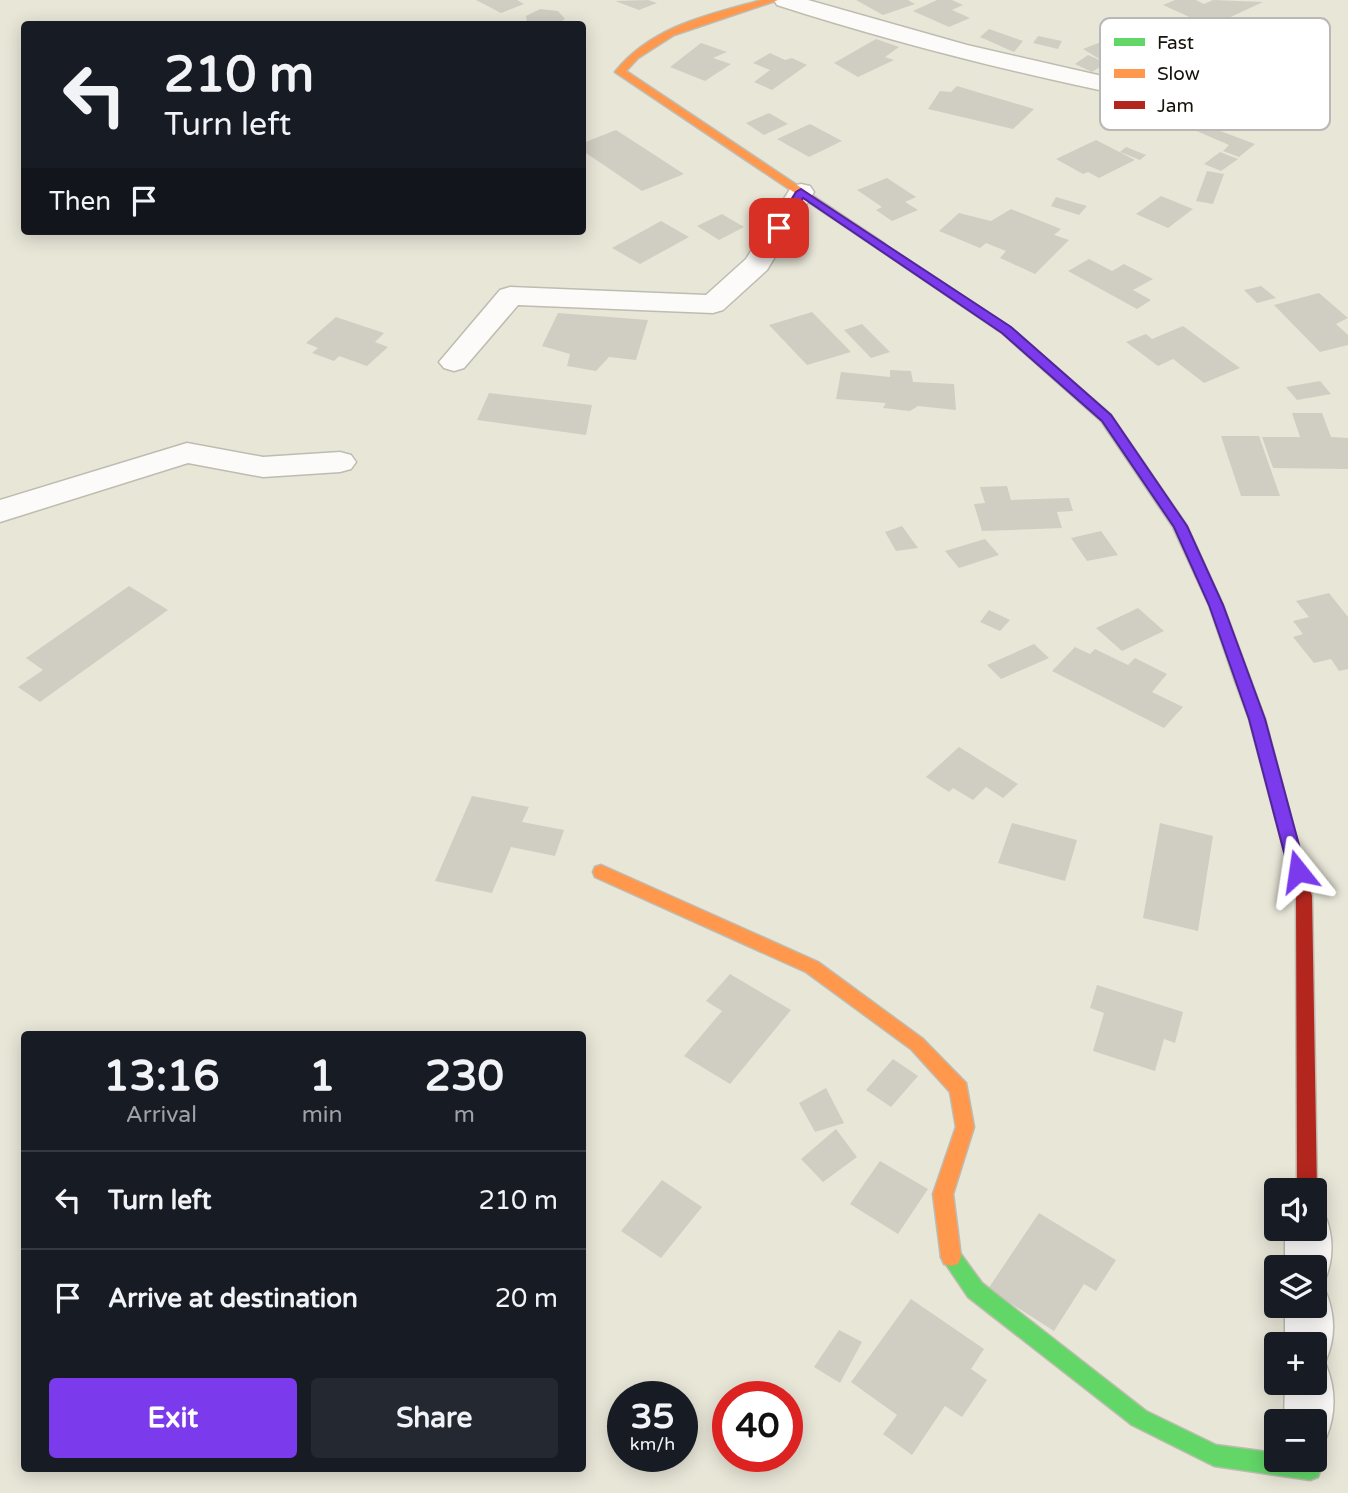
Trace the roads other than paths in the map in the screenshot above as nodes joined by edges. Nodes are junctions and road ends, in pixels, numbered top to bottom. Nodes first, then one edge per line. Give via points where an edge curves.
1 (773, 0) edge
2 (785, 0) edge
3 (1100, 83) edge
4 (801, 192) junction
5 (454, 362) dead end
6 (340, 461) dead end
7 (0, 511) edge
8 (601, 872) dead end
9 (1307, 1178) edge
10 (1264, 1458) edge

1 - 4 street via 654,40 629,56 620,72
2 - 3 street via 856,23
4 - 5 street via 757,264 713,304 510,296
4 - 9 street via 1006,330 1106,418 1180,526 1216,605 1257,719 1304,896
6 - 7 street via 263,467 187,453
8 - 10 street via 812,967 916,1044 959,1089 965,1127 943,1194 948,1253 975,1290 1139,1418 1214,1455

